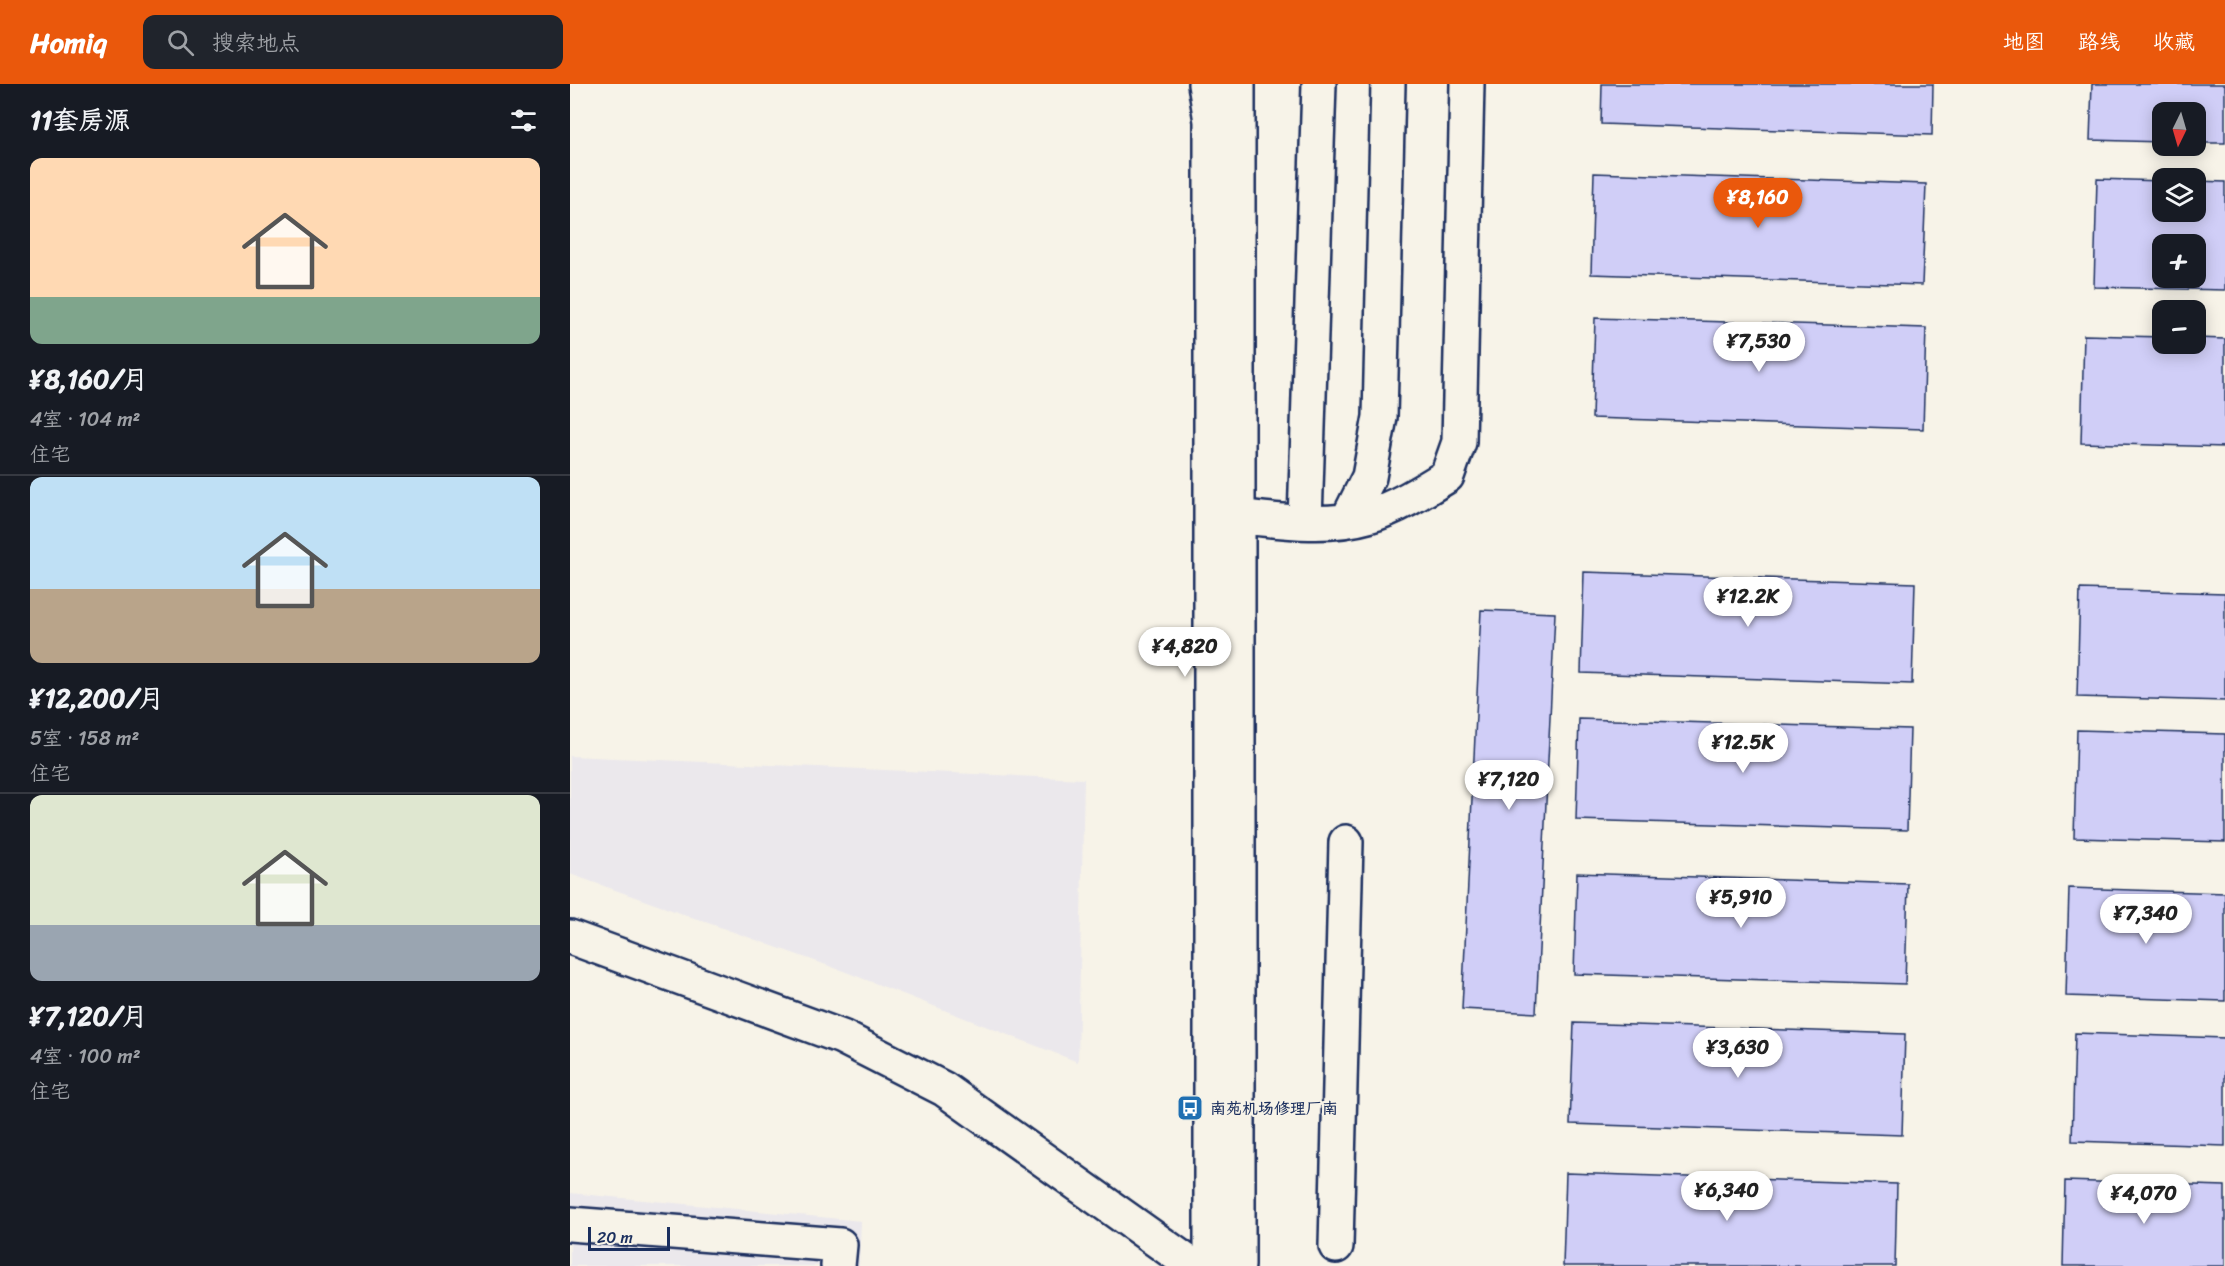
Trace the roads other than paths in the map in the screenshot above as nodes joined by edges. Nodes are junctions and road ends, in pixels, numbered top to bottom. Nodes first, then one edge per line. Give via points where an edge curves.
1 (1205, 84) edge
2 (1238, 84) edge
3 (1319, 84) edge
4 (1388, 84) edge
5 (1467, 84) edge
6 (1223, 515) junction
7 (1348, 519) junction
8 (1305, 521) junction
9 (1346, 842) dead end
10 (570, 937) edge
11 (570, 1224) edge
12 (1336, 1246) dead end
13 (838, 1266) edge
14 (1193, 1266) edge
15 (1211, 1266) edge
16 (1238, 1266) edge

1 - 6 street via 1211,121
2 - 6 street
3 - 8 street
4 - 7 street via 1380,417 1369,477
5 - 7 street via 1459,442 1447,476 1368,516
6 - 8 street
6 - 15 street
6 - 16 street
7 - 8 street
9 - 12 street
10 - 14 street via 842,1037 944,1089
11 - 13 street via 840,1245

